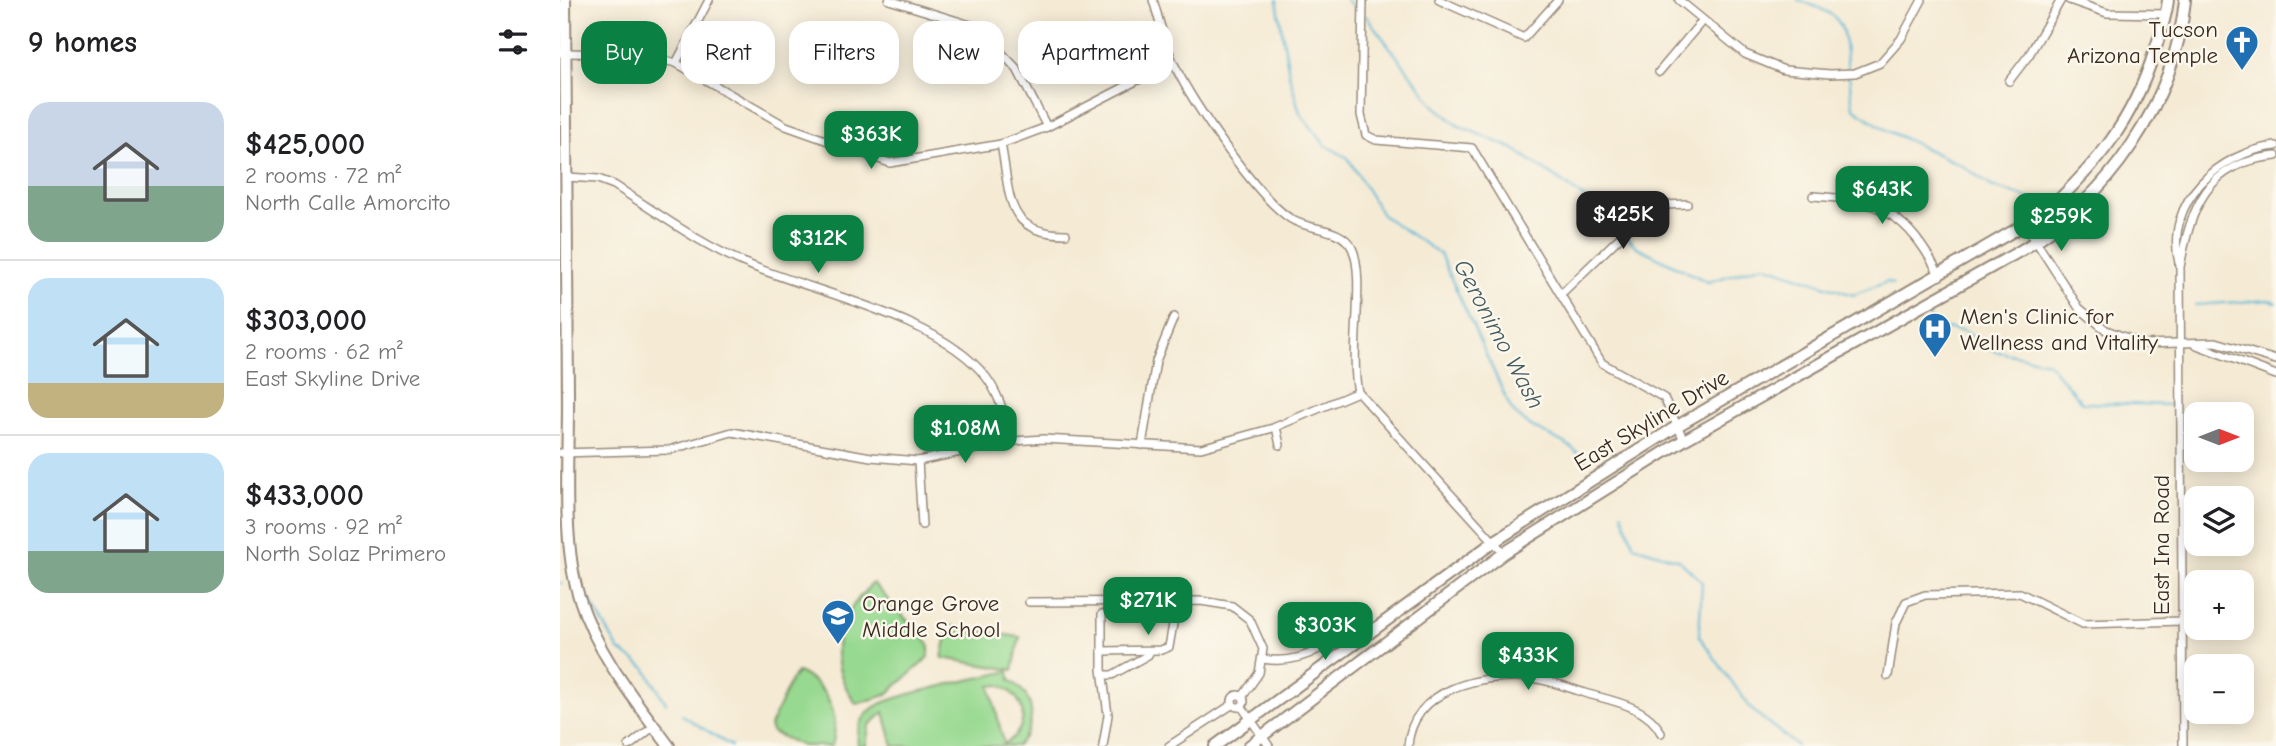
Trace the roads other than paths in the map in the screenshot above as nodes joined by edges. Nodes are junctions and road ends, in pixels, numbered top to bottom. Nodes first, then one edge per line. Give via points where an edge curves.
1 (565, 0) edge
2 (709, 0) edge
3 (889, 0) edge
4 (1153, 0) edge
5 (1363, 0) edge
6 (1439, 0) edge
7 (1558, 0) edge
8 (1679, 0) edge
9 (1922, 0) edge
10 (2061, 0) edge
11 (2069, 0) edge
12 (2168, 0) edge
13 (2185, 0) edge
14 (2166, 14) junction
15 (1703, 20) junction
16 (1160, 21) edge
17 (563, 53) edge
18 (1173, 62) edge
19 (676, 63) junction
20 (1659, 72) dead end
21 (2009, 82) dead end
22 (1130, 84) edge
23 (1047, 127) junction
24 (1001, 144) junction
25 (2276, 146) edge
26 (2276, 156) edge
27 (567, 177) junction
28 (1813, 196) dead end
29 (1687, 204) dead end
30 (563, 219) edge
31 (2026, 226) junction
32 (1066, 234) dead end
33 (2037, 242) junction
34 (2180, 267) junction
35 (1940, 276) junction
36 (1561, 294) junction
37 (1174, 317) dead end
38 (2181, 344) junction
39 (2197, 345) junction
40 (2276, 360) edge
41 (2276, 375) edge
42 (1358, 392) junction
43 (1679, 425) junction
44 (1276, 427) junction
45 (1684, 440) junction
46 (1013, 441) junction
47 (1142, 445) junction
48 (1280, 445) dead end
49 (564, 452) edge
50 (918, 461) junction
51 (922, 525) dead end
52 (1495, 541) junction
53 (1504, 553) junction
54 (1178, 601) junction
55 (1029, 602) dead end
56 (1361, 609) dead end
57 (1102, 614) dead end
58 (2182, 621) junction
59 (1102, 651) junction
60 (1150, 651) junction
61 (1263, 659) junction
62 (1105, 675) junction
63 (1888, 677) dead end
64 (1237, 706) junction
65 (1251, 720) junction
66 (654, 726) junction
67 (1661, 733) dead end
68 (1266, 741) edge
69 (629, 746) edge
70 (669, 746) edge
71 (1103, 746) edge
72 (1168, 746) edge
73 (1215, 746) edge
74 (1250, 746) edge
75 (1408, 746) edge
76 (2183, 746) edge

1 - 17 main road
2 - 19 street
3 - 23 street via 977,27 1017,69
4 - 16 street
5 - 36 street via 1361,115 1366,135 1472,148
6 - 7 street via 1524,38
8 - 15 street
9 - 15 street via 1880,63 1855,73 1768,66
10 - 21 street
11 - 14 street via 2107,13
12 - 14 main road
13 - 33 main road, East Skyline Drive via 2167,74 2132,147 2068,218
14 - 31 main road, East Skyline Drive via 2143,87 2112,142 2084,175
15 - 20 street
17 - 19 street via 639,54
17 - 27 main road
18 - 42 street via 1212,127 1261,190 1291,220 1336,233 1352,247 1357,274 1353,370
19 - 24 street via 786,126 890,163
22 - 23 street
23 - 24 street
24 - 32 street via 1013,205 1022,222 1039,233
25 - 34 street via 2251,150 2224,162 2197,187 2179,221 2176,248
26 - 34 street via 2241,163 2212,183 2195,208
27 - 30 main road
27 - 46 street via 614,185 701,242 750,266 912,324 947,343 987,378
28 - 35 street via 1853,198 1878,206 1922,243
29 - 36 street via 1648,210
30 - 49 main road
31 - 33 street
31 - 35 main road, East Skyline Drive
33 - 38 street via 2091,321 2143,344
33 - 45 main road, East Skyline Drive
34 - 38 street, East Ina Road
35 - 43 main road, East Skyline Drive
36 - 43 street via 1602,363 1664,398
37 - 47 street via 1156,361
38 - 39 street
38 - 58 street, East Ina Road
39 - 40 street via 2207,341 2228,344
39 - 41 street
42 - 44 street
42 - 52 street
43 - 45 street
43 - 52 main road, East Skyline Drive
44 - 47 street via 1200,448
44 - 48 street
45 - 53 main road, East Skyline Drive
46 - 47 street
46 - 50 street
49 - 50 street via 669,450 747,432 871,457
49 - 66 main road via 579,596 595,638
50 - 51 street
52 - 53 street
52 - 65 main road, East Skyline Drive
53 - 68 main road, East Skyline Drive
54 - 55 street
54 - 60 street via 1170,647
54 - 61 street via 1220,603 1241,610 1260,636
56 - 61 street via 1350,626 1311,654 1289,662
57 - 59 street
58 - 63 street via 2083,624 2020,593 1926,595 1906,602 1896,622
58 - 76 street, East Ina Road
59 - 60 street
59 - 62 street
60 - 62 street
61 - 64 street via 1243,696 1245,702
62 - 71 street via 1108,715
64 - 65 street
64 - 72 street
65 - 68 street
65 - 73 main road, East Skyline Drive
66 - 69 street
66 - 70 main road
67 - 75 street via 1648,716 1630,707 1533,678 1512,677 1451,688 1432,700 1417,717
68 - 74 main road, East Skyline Drive

